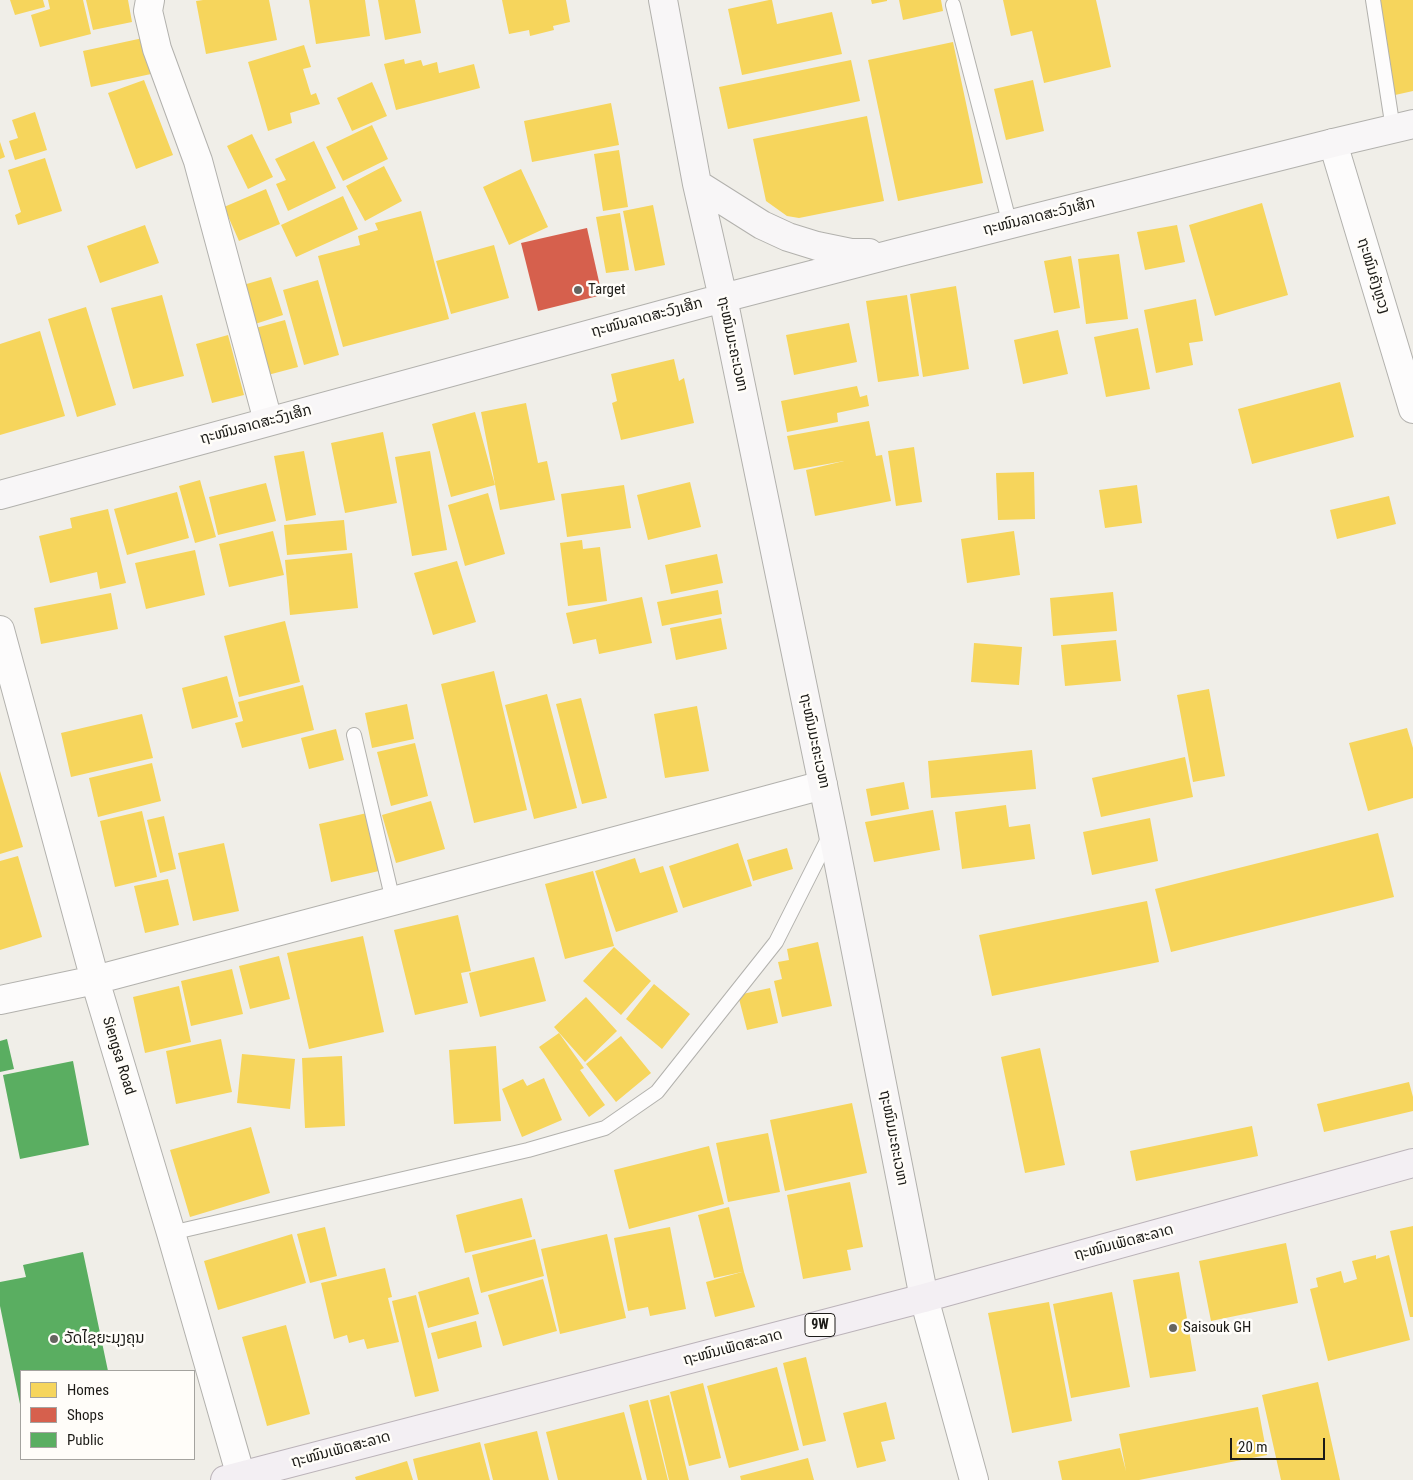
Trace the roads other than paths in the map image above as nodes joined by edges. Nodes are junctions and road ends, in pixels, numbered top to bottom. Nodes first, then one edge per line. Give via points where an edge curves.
1 (150, 0) edge
2 (663, 0) edge
3 (1373, 0) edge
4 (953, 5) dead end
5 (1403, 126) edge
6 (1333, 143) junction
7 (697, 184) junction
8 (1010, 225) junction
9 (896, 253) junction
10 (723, 298) junction
11 (1413, 408) edge
12 (268, 421) junction
13 (0, 495) edge
14 (0, 630) edge
15 (354, 735) dead end
16 (823, 784) junction
17 (832, 830) junction
18 (393, 901) junction
19 (95, 980) junction
20 (0, 1000) edge
21 (1413, 1163) edge
22 (171, 1233) junction
23 (924, 1298) junction
24 (236, 1479) edge
25 (974, 1480) edge

1 - 12 street via 148,11 156,49 198,161
2 - 7 street, ຖະໜົນມະຄະເວຫາ
3 - 5 lane
4 - 8 lane
5 - 6 street, ຖະໜົນລາດສະວົງເສິກ
6 - 8 street, ຖະໜົນລາດສະວົງເສິກ
6 - 11 street, ຖະໜົນຄັງຫຼວງ
7 - 9 street via 762,225 788,237 851,252
7 - 10 street, ຖະໜົນມະຄະເວຫາ
8 - 9 street, ຖະໜົນລາດສະວົງເສິກ
9 - 10 street, ຖະໜົນລາດສະວົງເສິກ
10 - 12 street, ຖະໜົນລາດສະວົງເສິກ
10 - 16 street, ຖະໜົນມະຄະເວຫາ
12 - 13 street, ຖະໜົນລາດສະວົງເສິກ
14 - 19 street, Siengsa Road
15 - 18 lane
16 - 17 street, ຖະໜົນມະຄະເວຫາ
16 - 18 street
17 - 22 lane via 776,942 657,1092 605,1128 528,1150
17 - 23 street, ຖະໜົນມະຄະເວຫາ
18 - 19 street
19 - 20 street
19 - 22 street, Siengsa Road
21 - 23 main road, ຖະໜົນເພັດສະລາດ / 9W
22 - 24 street, Siengsa Road
23 - 24 main road, ຖະໜົນເພັດສະລາດ / 9W
23 - 25 street, ຖະໜົນມະຄະເວຫາ

